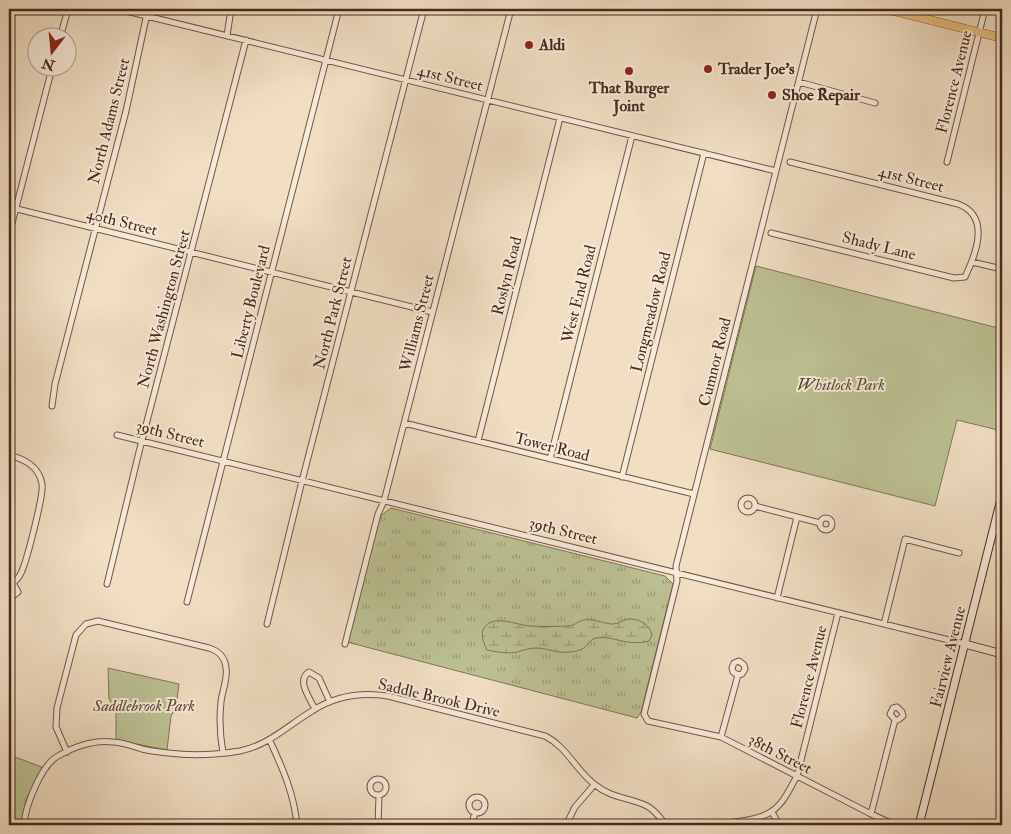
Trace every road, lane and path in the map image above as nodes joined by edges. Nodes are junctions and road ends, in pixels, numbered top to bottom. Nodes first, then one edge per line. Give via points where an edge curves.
1 (68, 9) edge
2 (118, 9) edge
3 (148, 9) edge
4 (231, 9) edge
5 (339, 9) edge
6 (424, 9) edge
7 (511, 9) edge
8 (817, 9) edge
9 (886, 9) edge
10 (985, 9) edge
11 (147, 16) junction
12 (63, 28) edge
13 (979, 32) junction
14 (227, 36) junction
15 (1002, 38) edge
16 (246, 40) junction
17 (326, 60) junction
18 (49, 78) edge
19 (406, 80) junction
20 (799, 82) junction
21 (487, 100) junction
22 (875, 103) dead end
23 (560, 118) junction
24 (632, 136) junction
25 (704, 154) junction
26 (790, 162) dead end
27 (947, 162) dead end
28 (776, 171) junction
29 (9, 206) edge
30 (16, 208) junction
31 (96, 228) junction
32 (771, 233) dead end
33 (9, 235) edge
34 (191, 252) junction
35 (972, 262) junction
36 (1002, 270) edge
37 (272, 271) junction
38 (352, 291) junction
39 (432, 312) junction
40 (52, 406) dead end
41 (404, 423) junction
42 (117, 435) dead end
43 (142, 441) junction
44 (478, 441) junction
45 (9, 455) edge
46 (550, 459) junction
47 (222, 461) junction
48 (622, 477) junction
49 (302, 481) junction
50 (694, 494) junction
51 (1002, 496) edge
52 (384, 501) junction
53 (755, 506) dead end
54 (797, 517) junction
55 (820, 522) dead end
56 (959, 554) dead end
57 (677, 573) junction
58 (11, 584) edge
59 (107, 584) dead end
60 (9, 593) edge
61 (777, 598) junction
62 (187, 602) dead end
63 (838, 613) junction
64 (267, 624) dead end
65 (884, 624) junction
66 (344, 644) dead end
67 (965, 644) junction
68 (1002, 654) edge
69 (738, 675) dead end
70 (330, 702) junction
71 (315, 709) junction
72 (895, 720) dead end
73 (648, 721) joint
74 (721, 737) junction
75 (270, 741) junction
76 (67, 752) junction
77 (223, 753) junction
78 (797, 776) junction
79 (594, 785) junction
80 (379, 796) dead end
81 (772, 812) junction
82 (475, 813) dead end
83 (870, 814) junction
84 (24, 825) edge
85 (297, 825) edge
86 (378, 825) edge
87 (471, 825) edge
88 (566, 825) edge
89 (666, 825) edge
90 (708, 825) edge
91 (779, 825) edge
92 (895, 825) edge
93 (919, 825) edge

1 - 12 street
2 - 11 street, 41st Street
3 - 11 street, North Adams Street
4 - 14 street
5 - 17 street, Liberty Boulevard
6 - 19 street, North Park Street
7 - 21 street, Williams Street
8 - 20 street, Cumnor Road
9 - 13 main road
10 - 13 street, Florence Avenue
11 - 14 street, 41st Street
11 - 31 street, North Adams Street
13 - 15 main road
13 - 27 street, Florence Avenue
14 - 16 street, 41st Street
16 - 17 street, 41st Street
16 - 34 street, North Washington Street
17 - 19 street, 41st Street
17 - 37 street, Liberty Boulevard
18 - 30 street
19 - 21 street, 41st Street
19 - 38 street, North Park Street
20 - 22 street
20 - 28 street, Cumnor Road
21 - 23 street, 41st Street
21 - 39 street, Williams Street
23 - 24 street, 41st Street
23 - 44 street, Roslyn Road
24 - 25 street, 41st Street
24 - 46 street, West End Road
25 - 28 street, 41st Street
25 - 48 street, Longmeadow Road
26 - 35 street, 41st Street via 965,207 975,216 979,228
28 - 50 street, Cumnor Road
29 - 30 street, 40th Street
30 - 31 street, 40th Street
30 - 33 street
31 - 34 street, 40th Street
31 - 40 street, North Adams Street
32 - 35 street, Shady Lane via 954,278 965,277
34 - 37 street, 40th Street
34 - 43 street, North Washington Street
35 - 36 street
37 - 38 street, 40th Street
37 - 47 street, Liberty Boulevard
38 - 39 street, 40th Street
38 - 49 street, North Park Street
39 - 41 street, Williams Street
41 - 44 street, Tower Road
41 - 52 street, Williams Street
42 - 43 street, 39th Street
43 - 47 street, 39th Street
43 - 59 street, North Washington Street
44 - 46 street, Tower Road
45 - 58 street via 30,463 42,484 25,563
46 - 48 street, Tower Road
47 - 49 street, 39th Street
47 - 62 street, Liberty Boulevard
48 - 50 street, Tower Road
49 - 52 street, 39th Street
49 - 64 street, North Park Street
50 - 57 street, Cumnor Road
51 - 67 street, Fairview Avenue
52 - 57 street, 39th Street
52 - 66 street, Williams Street
53 - 54 street
54 - 55 street
54 - 61 street
56 - 65 street via 905,540
57 - 61 street, 39th Street
57 - 73 street, Cumnor Road via 644,714
58 - 60 street via 18,592 13,596
61 - 63 street, 39th Street
63 - 65 street, 39th Street
63 - 78 street, Florence Avenue
65 - 67 street, 39th Street
67 - 68 street, 39th Street
67 - 93 street, Fairview Avenue
69 - 74 street
70 - 71 street, Saddle Brook Drive
70 - 71 street via 319,678 309,672 303,684
70 - 79 street, Saddle Brook Drive via 355,695 388,696 537,733 562,747
71 - 75 street, Saddle Brook Drive
72 - 83 street
73 - 74 street, 38th Street
74 - 78 street, 38th Street
75 - 77 street, Saddle Brook Drive
75 - 85 street via 288,781
76 - 77 street, Saddle Brook Drive via 90,744 112,742 170,753
76 - 77 street via 56,727 57,708 76,635 86,624 98,621 209,648 224,658 226,671 220,722
76 - 84 street, Saddle Brook Drive via 49,763 40,778 26,808
78 - 81 street, Florence Avenue
78 - 83 street, 38th Street
79 - 88 street
79 - 89 street, Saddle Brook Drive via 614,797 647,806
80 - 86 street
81 - 90 street
81 - 91 street
82 - 87 street
83 - 92 street, 38th Street

